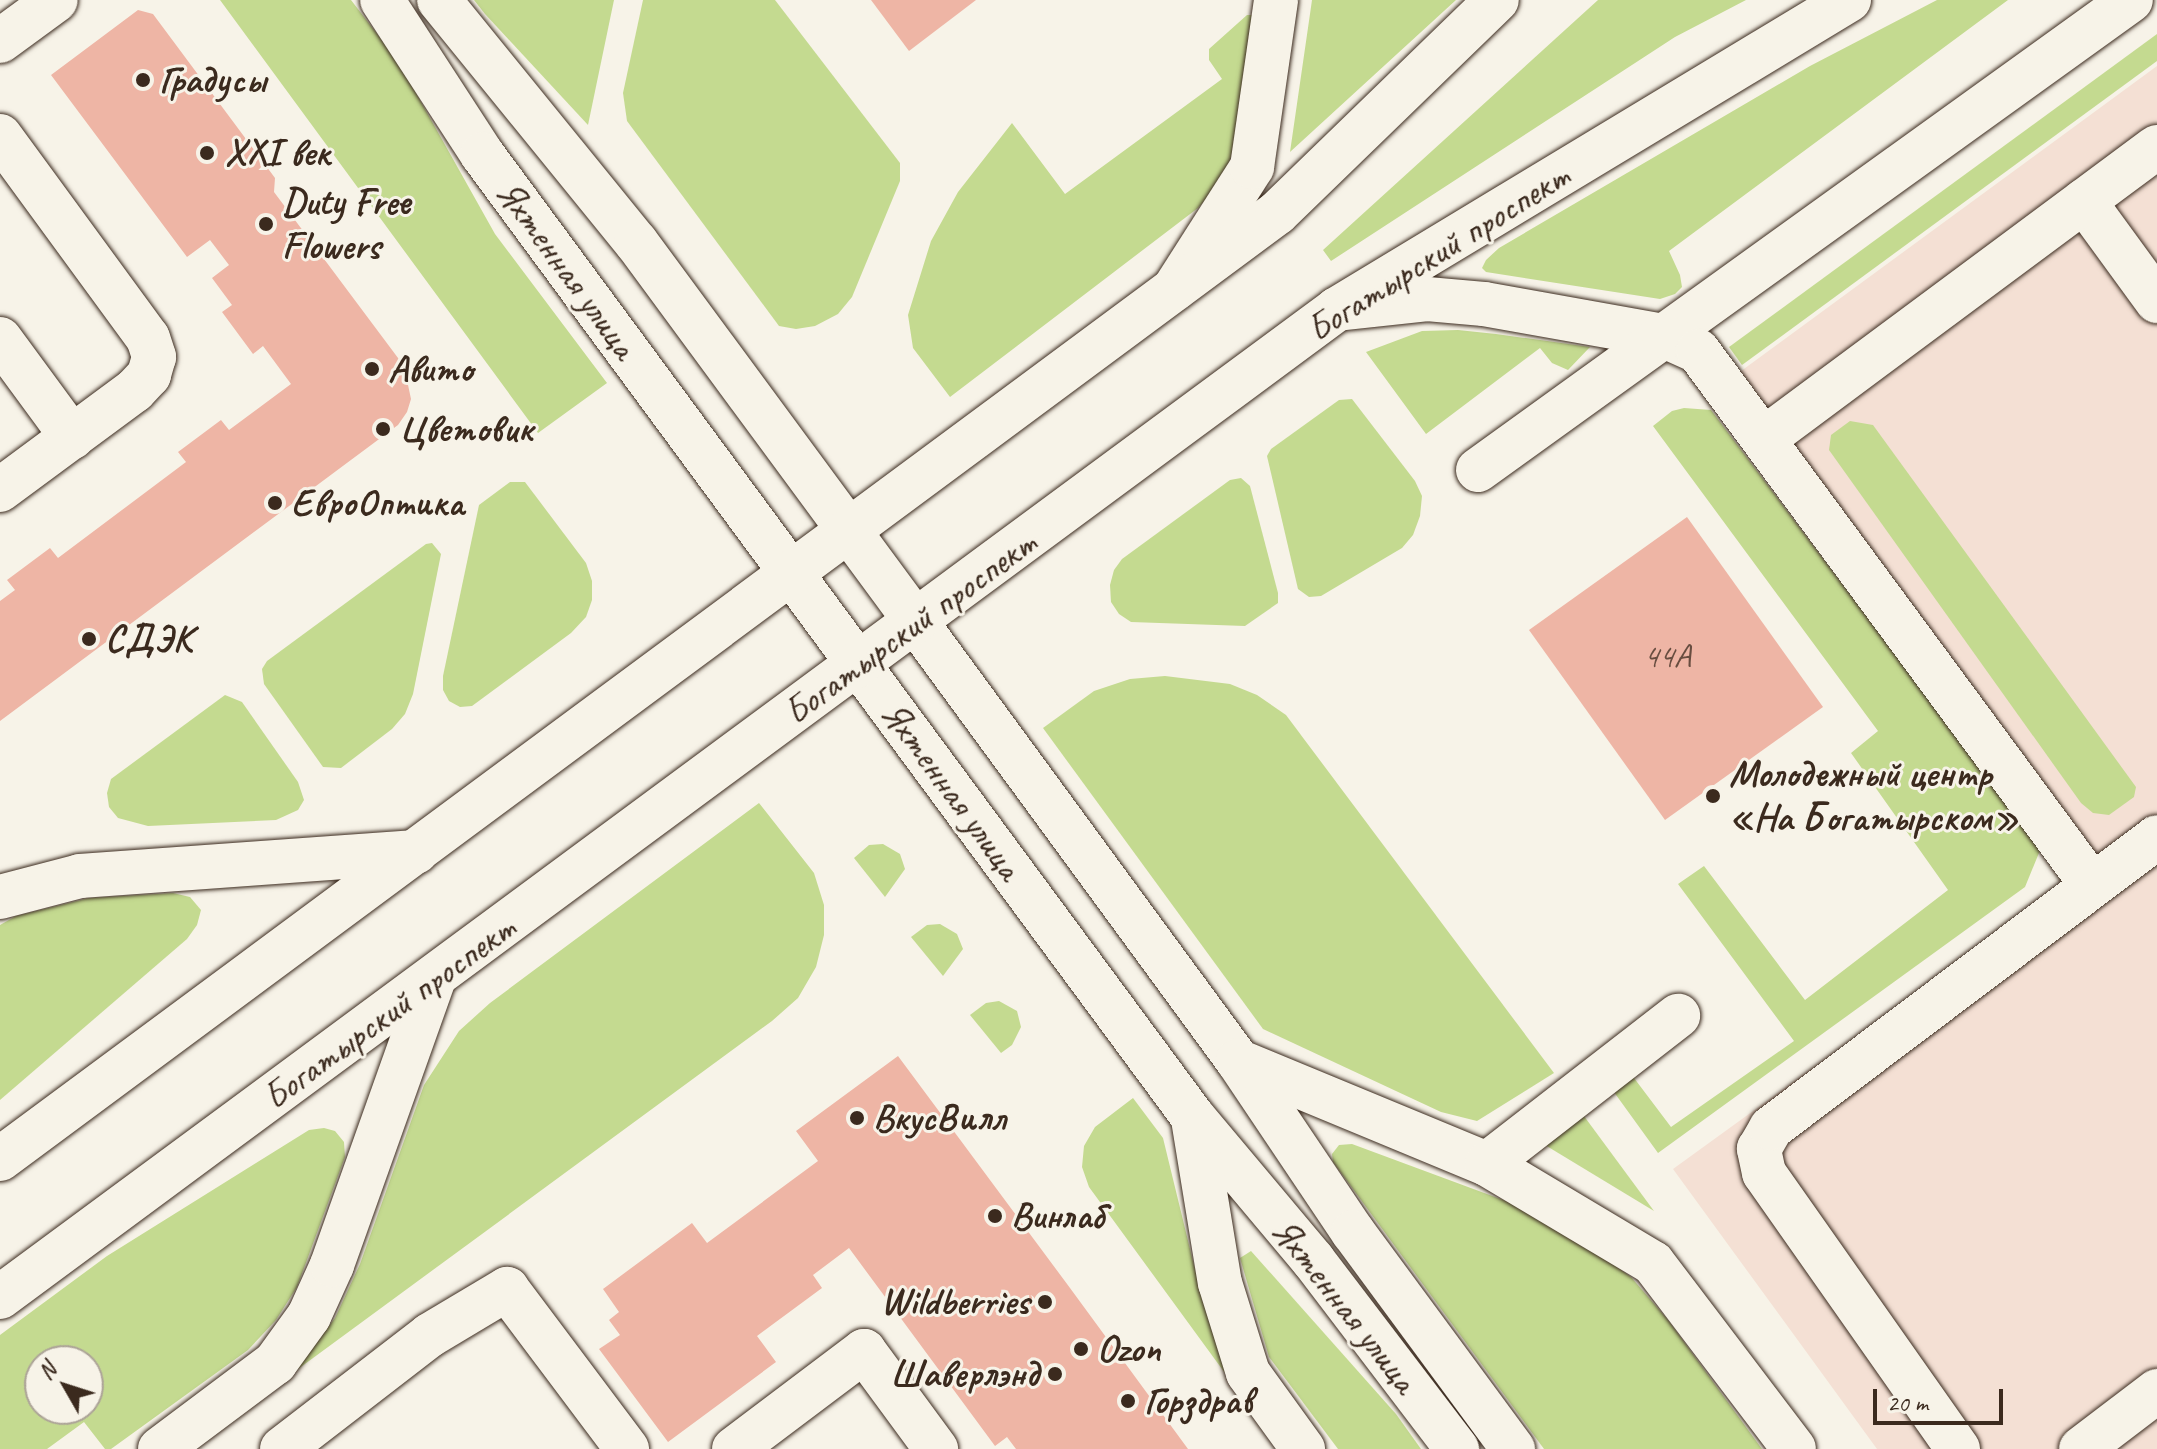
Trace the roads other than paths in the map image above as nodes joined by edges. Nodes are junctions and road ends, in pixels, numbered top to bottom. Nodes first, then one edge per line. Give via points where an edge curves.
1 (56, 0) edge
2 (382, 0) edge
3 (439, 0) edge
4 (1276, 0) edge
5 (1497, 0) edge
6 (1849, 0) edge
7 (2131, 0) edge
8 (0, 41) edge
9 (0, 136) edge
10 (2157, 147) edge
11 (2084, 201) junction
12 (1173, 290) junction
13 (2157, 301) edge
14 (1337, 309) junction
15 (1664, 336) junction
16 (0, 339) edge
17 (72, 437) junction
18 (1765, 438) junction
19 (1478, 470) dead end
20 (0, 490) edge
21 (849, 531) junction
22 (792, 574) junction
23 (916, 622) junction
24 (859, 665) junction
25 (2157, 837) edge
26 (416, 852) junction
27 (2092, 885) junction
28 (0, 897) edge
29 (434, 979) junction
30 (1678, 1016) dead end
31 (1238, 1061) junction
32 (1193, 1117) junction
33 (0, 1159) edge
34 (1487, 1164) junction
35 (0, 1297) edge
36 (2157, 1391) edge
37 (170, 1446) edge
38 (282, 1449) edge
39 (627, 1449) edge
40 (734, 1449) edge
41 (936, 1449) edge
42 (1303, 1449) edge
43 (1457, 1449) edge
44 (1513, 1449) edge
45 (1794, 1449) edge
46 (1958, 1449) edge
47 (2081, 1449) edge

1 - 8 main road
2 - 22 main road, Яхтенная улица via 482,154
3 - 21 main road, Яхтенная улица via 636,242
4 - 12 main road via 1252,167
5 - 12 main road via 1277,213
6 - 14 main road, Богатырский проспект
7 - 15 main road
9 - 17 main road via 148,338 154,357 149,375 135,390
10 - 11 main road
11 - 13 main road
11 - 18 main road
12 - 21 main road
14 - 15 main road via 1427,299
14 - 23 main road, Богатырский проспект
15 - 18 main road via 1698,351
15 - 19 main road
16 - 17 main road
17 - 20 main road
18 - 27 main road
21 - 22 main road
21 - 23 main road, Яхтенная улица
22 - 24 main road, Яхтенная улица
22 - 26 main road
23 - 24 main road, Богатырский проспект
23 - 31 main road, Яхтенная улица
24 - 29 main road, Богатырский проспект
24 - 32 main road, Яхтенная улица
25 - 27 main road
26 - 28 main road via 80,876
26 - 33 main road
27 - 46 main road via 1771,1128 1759,1149 1764,1173
29 - 35 main road, Богатырский проспект
29 - 37 main road via 309,1316 275,1363
30 - 34 main road
31 - 34 main road
31 - 44 main road, Яхтенная улица via 1353,1232
32 - 42 main road via 1220,1283 1248,1373
32 - 43 main road, Яхтенная улица via 1313,1260
34 - 45 main road via 1653,1263
36 - 47 main road
38 - 39 main road via 430,1335 507,1289
40 - 41 main road via 864,1351

